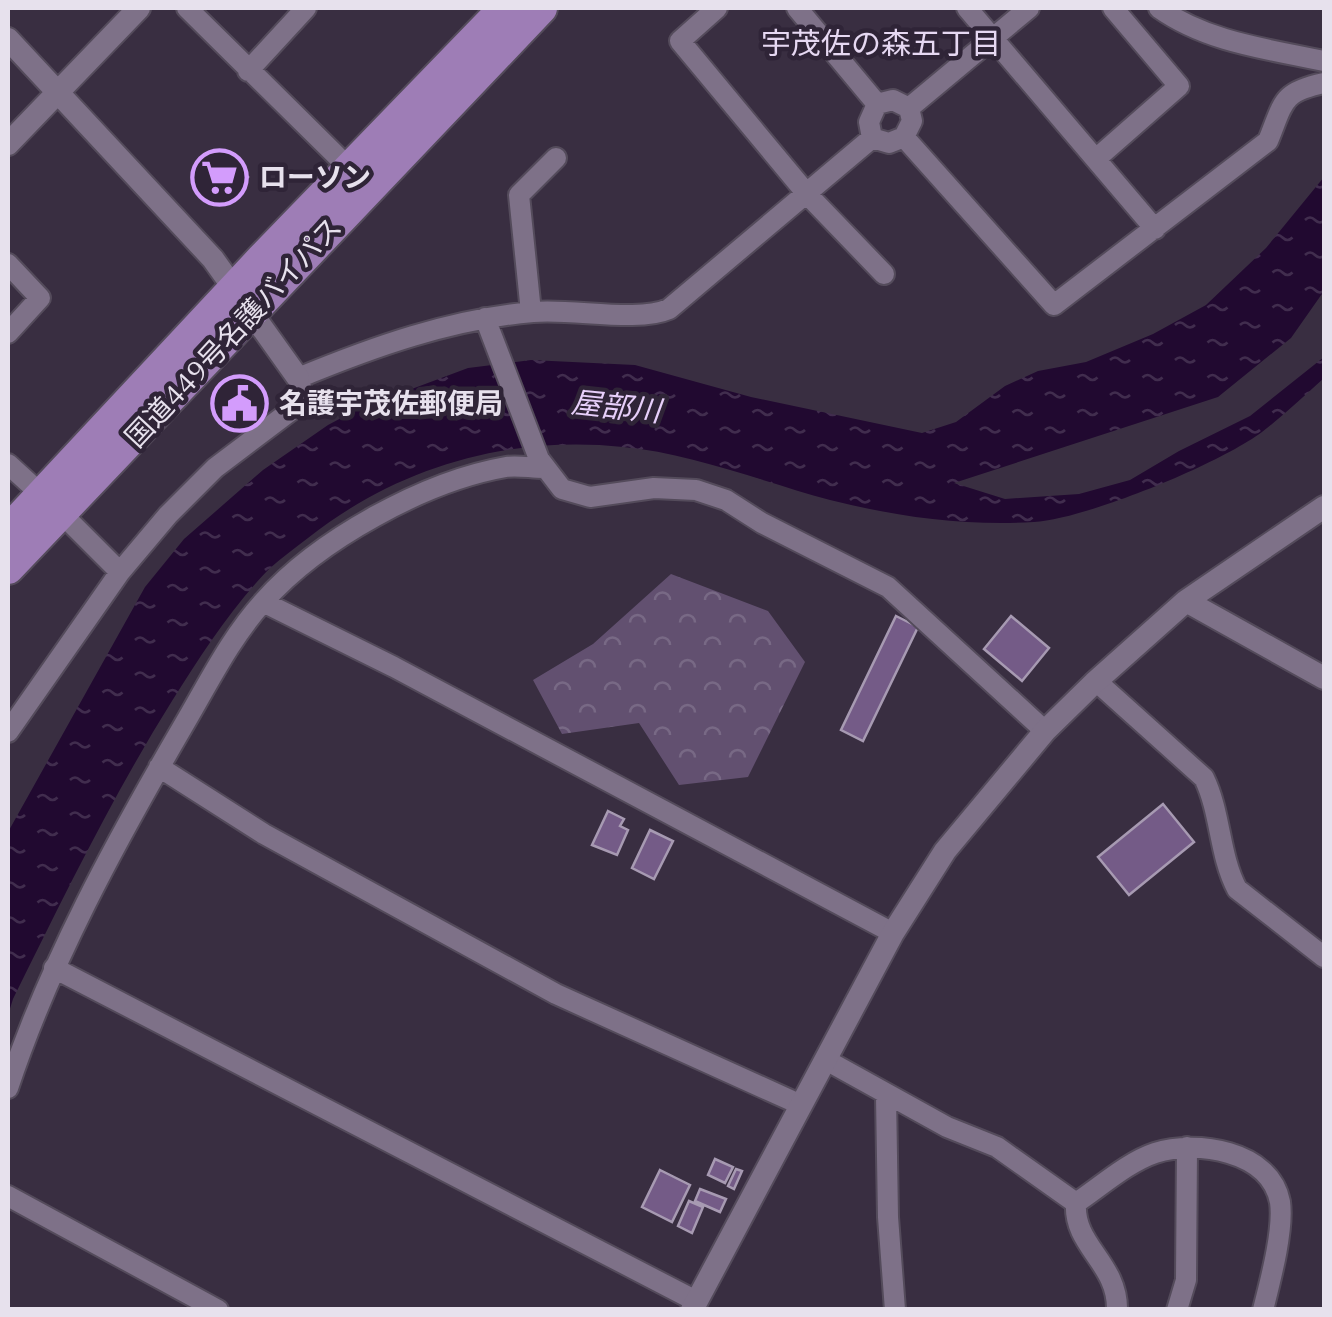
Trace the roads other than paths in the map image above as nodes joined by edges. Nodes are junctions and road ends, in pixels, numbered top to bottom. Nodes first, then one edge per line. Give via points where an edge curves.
1 (138, 8) edge
2 (187, 8) edge
3 (306, 8) edge
4 (505, 8) edge
5 (541, 8) edge
6 (717, 8) edge
7 (796, 8) edge
8 (966, 8) edge
9 (1029, 8) edge
10 (1113, 8) edge
11 (1159, 8) edge
12 (8, 38) edge
13 (992, 38) junction
14 (1324, 61) edge
15 (248, 71) junction
16 (1324, 82) edge
17 (56, 90) junction
18 (877, 104) junction
19 (908, 108) junction
20 (904, 137) junction
21 (872, 138) junction
22 (8, 144) edge
23 (556, 158) dead end
24 (1097, 158) junction
25 (349, 168) junction
26 (807, 194) junction
27 (1154, 229) junction
28 (8, 264) edge
29 (884, 274) dead end
30 (242, 302) junction
31 (531, 312) junction
32 (485, 318) junction
33 (8, 333) edge
34 (298, 378) junction
35 (541, 463) junction
36 (8, 464) edge
37 (52, 504) junction
38 (1324, 508) edge
39 (8, 531) edge
40 (8, 568) edge
41 (120, 572) junction
42 (1186, 601) junction
43 (263, 602) junction
44 (1324, 678) edge
45 (1096, 681) junction
46 (1045, 731) junction
47 (8, 732) edge
48 (160, 767) junction
49 (893, 934) junction
50 (1324, 958) edge
51 (54, 968) junction
52 (826, 1060) junction
53 (8, 1088) edge
54 (886, 1096) junction
55 (799, 1104) junction
56 (1187, 1147) junction
57 (8, 1196) edge
58 (1076, 1203) junction
59 (694, 1305) edge
60 (218, 1310) edge
61 (895, 1310) edge
62 (1117, 1310) edge
63 (1177, 1310) edge
64 (1262, 1310) edge

1 - 17 street
2 - 15 street
3 - 15 street
4 - 25 highway, 国道449号名護バイパス
5 - 30 highway, 国道449号名護バイパス
6 - 26 street via 680,41
7 - 18 street
8 - 13 street
9 - 13 street
10 - 24 street via 1178,86
11 - 14 street via 1220,39
12 - 17 street
13 - 19 street
13 - 24 street
15 - 25 street
16 - 27 street via 1297,88 1268,140
17 - 22 street
17 - 30 street via 212,258
18 - 19 street via 893,100
18 - 21 street via 868,122
19 - 20 street via 912,122
20 - 21 street via 889,143
20 - 27 street via 1054,305
21 - 26 street
23 - 31 street via 519,195
24 - 27 street
25 - 30 highway, 国道449号名護バイパス
26 - 29 street
26 - 31 street via 669,309 654,315
28 - 33 street via 40,298
30 - 34 street
30 - 37 highway, 国道449号名護バイパス
31 - 32 street
32 - 34 street via 377,346
32 - 35 street
34 - 41 street via 306,400 215,468
35 - 43 street via 470,478 356,525
35 - 46 street via 562,489 590,497 654,488 726,500 888,587
36 - 37 street
37 - 39 highway, 国道449号名護バイパス
37 - 40 highway, 国道449号名護バイパス
37 - 41 street
38 - 42 street
41 - 47 street
42 - 44 street
42 - 45 street
43 - 48 street
43 - 49 street
45 - 46 street
45 - 50 street via 1204,778 1237,889
46 - 49 street via 945,851
48 - 51 street
48 - 55 street via 264,834 556,994
49 - 52 street
51 - 53 street
51 - 59 street
52 - 54 street
52 - 55 street
54 - 58 street via 996,1147
54 - 61 street
55 - 59 street
56 - 58 street via 1152,1154
56 - 63 street via 1186,1280
56 - 64 street via 1230,1154 1264,1173 1275,1188 1280,1205
57 - 60 street
58 - 62 street via 1074,1223 1111,1272

